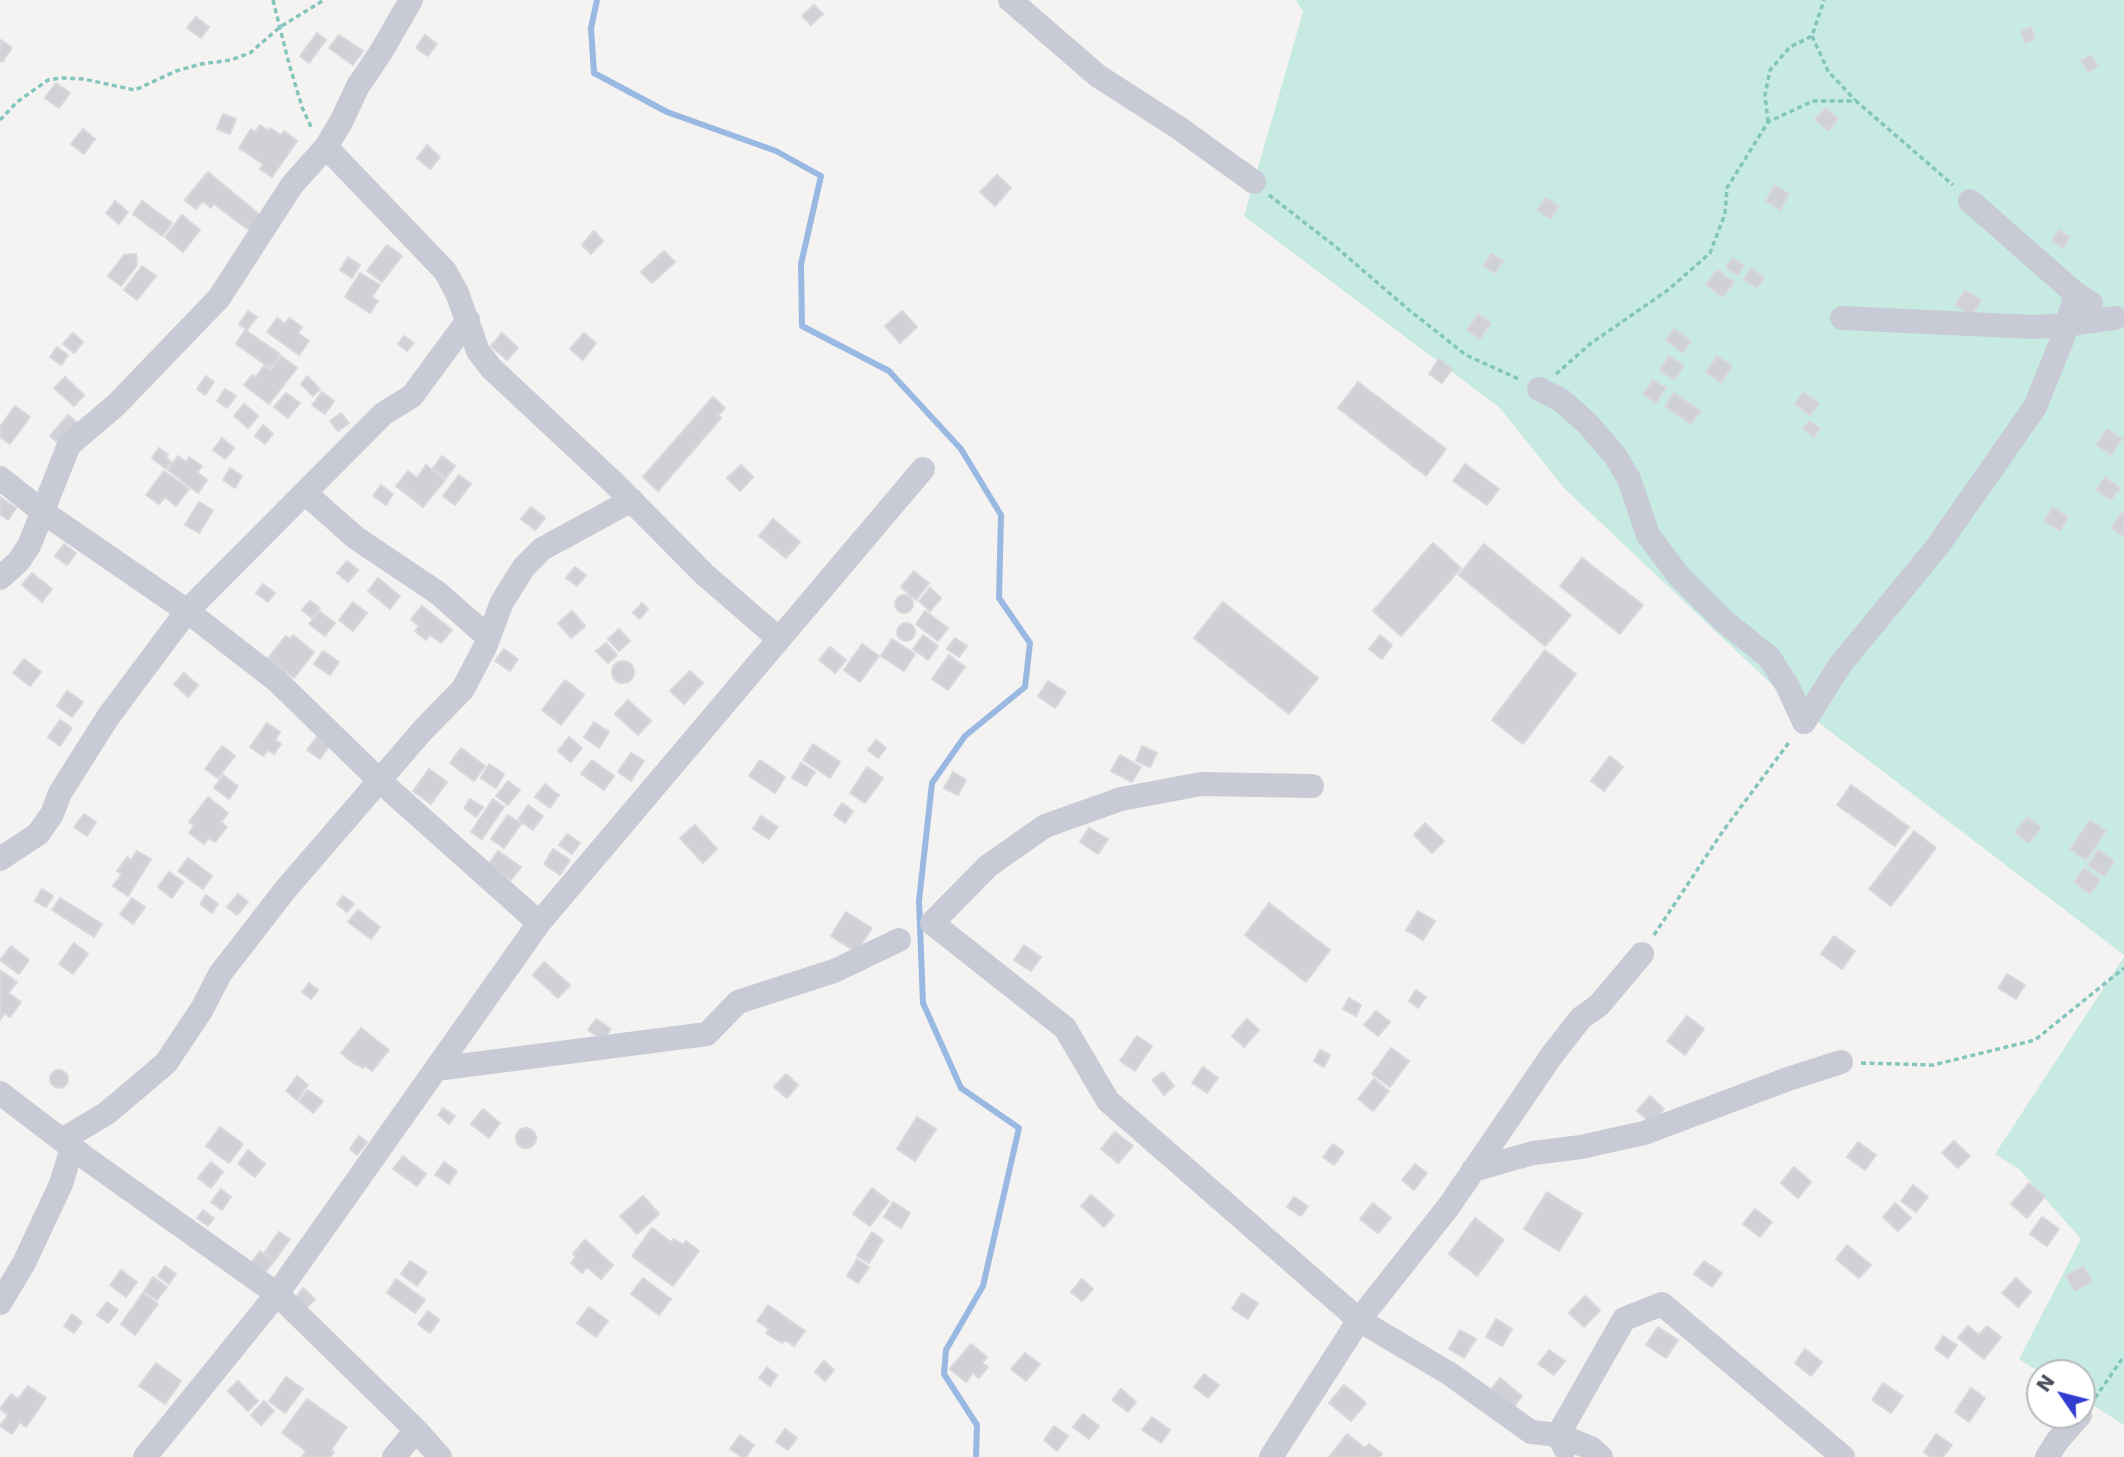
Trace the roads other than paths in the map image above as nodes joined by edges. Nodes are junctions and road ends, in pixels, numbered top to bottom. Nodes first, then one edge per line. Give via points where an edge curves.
1 (411, 0) edge
2 (1010, 0) edge
3 (326, 147) junction
4 (1254, 182) road end
5 (1970, 201) road end
6 (2077, 294) junction
7 (1842, 318) dead end
8 (468, 320) junction
9 (2120, 321) edge
10 (2067, 326) junction
11 (1539, 389) road end
12 (923, 469) dead end
13 (0, 478) edge
14 (305, 493) junction
15 (632, 500) junction
16 (43, 512) junction
17 (0, 578) edge
18 (187, 611) junction
19 (488, 637) junction
20 (779, 639) junction
21 (380, 781) junction
22 (1312, 786) dead end
23 (0, 859) edge
24 (539, 923) junction
25 (899, 940) dead end
26 (1642, 954) road end
27 (1841, 1062) road end
28 (436, 1069) junction
29 (0, 1093) edge
30 (67, 1144) junction
31 (1473, 1170) junction
32 (277, 1294) junction
33 (0, 1303) edge
34 (1359, 1320) junction
35 (2068, 1429) edge
36 (416, 1430) junction
37 (1563, 1446) edge
38 (145, 1457) edge
39 (394, 1457) edge
40 (440, 1457) edge
41 (1271, 1457) edge
42 (1601, 1457) edge
43 (1843, 1457) edge
44 (2047, 1457) edge

1 - 3 street
2 - 4 street via 1098,76
3 - 8 street via 445,271
3 - 16 street via 292,185 219,298 116,405 69,445
5 - 6 street
6 - 9 street
6 - 10 street
7 - 10 street
8 - 14 street via 412,397 383,414
8 - 15 street via 478,351 491,368
9 - 10 street
10 - 11 street via 2035,407 1937,547 1840,665 1804,722 1769,657 1724,621 1648,535 1629,479 1616,457 1561,400
12 - 20 street
13 - 16 street
14 - 18 street
14 - 19 street via 356,538 439,593
15 - 19 street via 542,549 524,567 502,602
15 - 20 street via 704,573
16 - 17 street via 24,555
16 - 18 street
18 - 21 street via 276,680
18 - 23 street via 108,717 38,834
19 - 21 street via 463,689
20 - 24 street
21 - 24 street
21 - 30 street via 285,890 220,974 166,1063
22 - 34 street via 1201,784 1121,799 1045,826 988,866 932,923 1065,1028 1108,1101
24 - 28 street
25 - 28 street via 834,971 738,1002 707,1034
26 - 31 street via 1552,1055
27 - 31 street via 1644,1133 1534,1153
28 - 32 street
29 - 30 street
30 - 32 street
30 - 33 street via 56,1195
31 - 34 street
32 - 36 street
32 - 38 street
34 - 37 street via 1450,1374 1531,1432
34 - 41 street
35 - 44 street
36 - 39 street
36 - 40 street
37 - 42 street via 1591,1448
37 - 43 street via 1624,1319 1662,1304

